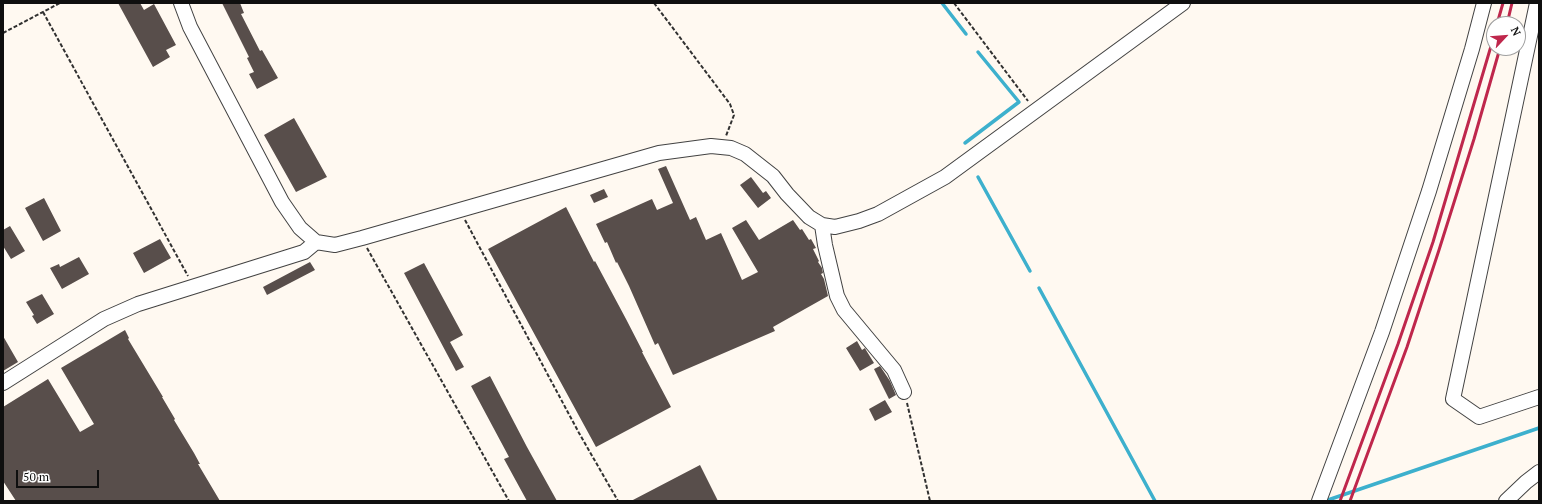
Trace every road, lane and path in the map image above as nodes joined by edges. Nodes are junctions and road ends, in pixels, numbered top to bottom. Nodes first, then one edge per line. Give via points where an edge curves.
1 (60, 3) edge
2 (181, 3) edge
3 (654, 3) edge
4 (954, 3) edge
5 (1183, 3) edge
6 (1484, 3) edge
7 (1536, 3) edge
8 (43, 12) junction
9 (3, 33) edge
10 (1036, 110) junction
11 (731, 148) junction
12 (460, 210) junction
13 (822, 225) junction
14 (362, 238) junction
15 (316, 242) junction
16 (194, 286) junction
17 (3, 383) edge
18 (904, 392) joint
19 (1539, 397) edge
20 (1539, 472) edge
21 (509, 501) edge
22 (618, 501) edge
23 (930, 501) edge
24 (1319, 501) edge
25 (1506, 501) edge

1 - 8 path
2 - 15 street via 190,27 282,202 300,228
3 - 11 path via 730,104 734,116 724,141
4 - 10 path
5 - 10 street
6 - 24 street via 1422,213 1382,332
7 - 19 street via 1453,399 1479,417
8 - 9 path
8 - 16 path
10 - 13 street via 945,177 923,190 859,221 834,227
11 - 12 street via 711,146 659,153
11 - 13 street via 745,154 773,176 809,217
12 - 14 street
12 - 22 path via 579,434
13 - 18 street via 825,245 844,310 894,370
14 - 15 street via 335,245
14 - 21 path
15 - 16 street via 304,252
16 - 17 street via 138,304 104,319
18 - 23 path
20 - 25 street

